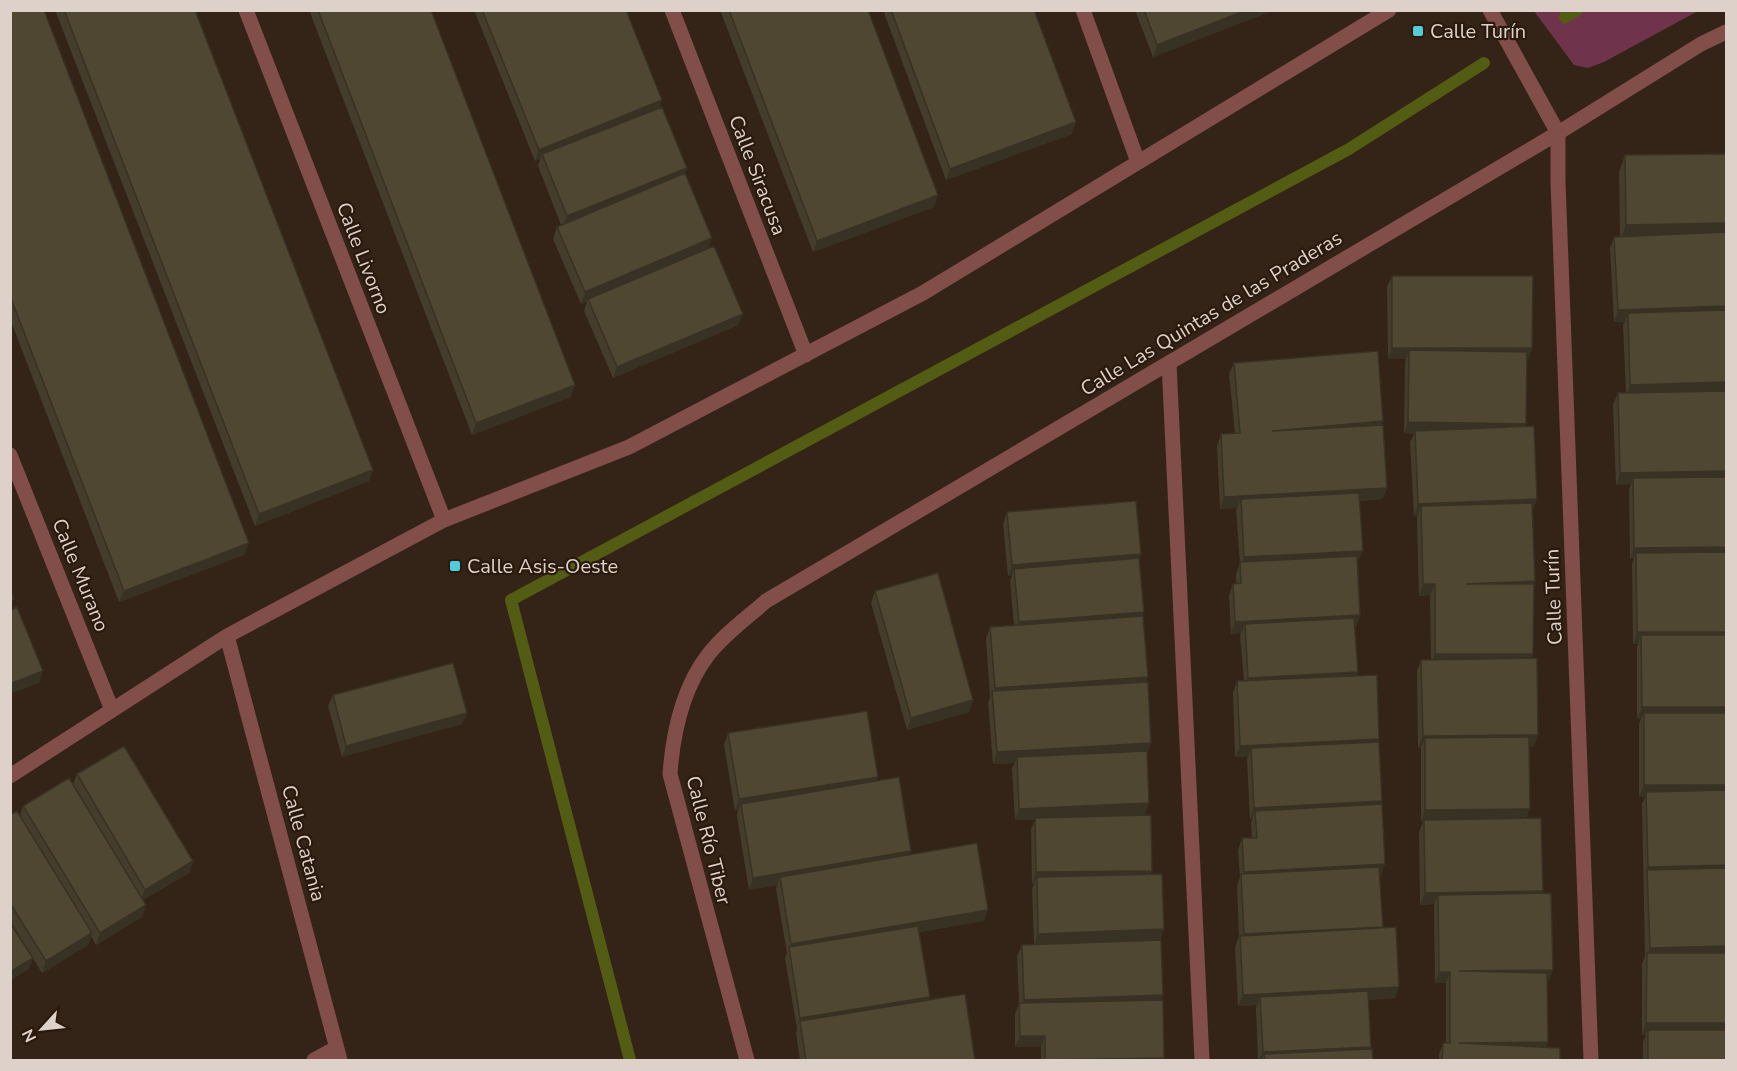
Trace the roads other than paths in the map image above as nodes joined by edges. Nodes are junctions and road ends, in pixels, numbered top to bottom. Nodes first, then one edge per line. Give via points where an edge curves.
1 (246, 10) edge
2 (672, 10) edge
3 (1083, 10) edge
4 (1389, 10) edge
5 (1490, 10) edge
6 (1726, 32) edge
7 (1558, 133) junction
8 (1138, 162) junction
9 (806, 355) junction
10 (1169, 363) junction
11 (10, 455) edge
12 (444, 520) junction
13 (227, 636) junction
14 (723, 638) joint
15 (112, 710) junction
16 (10, 776) edge
17 (338, 1054) edge
18 (314, 1060) edge
19 (747, 1060) edge
20 (1202, 1060) edge
21 (1591, 1060) edge

1 - 12 street, Calle Livorno
2 - 9 street, Calle Siracusa
3 - 8 street
4 - 8 street
5 - 7 street
6 - 7 street, Calle Las Quintas de las Praderas
7 - 10 street, Calle Las Quintas de las Praderas
7 - 21 street, Calle Turín
8 - 9 street via 923,293
9 - 12 street via 629,447
10 - 14 street, Calle Las Quintas de las Praderas via 766,601
10 - 20 street
11 - 15 street, Calle Murano
12 - 13 street
13 - 15 street
13 - 17 street, Calle Catania
14 - 19 street, Calle Río Tiber via 697,670 686,693 672,745 670,774
15 - 16 street
17 - 18 street

